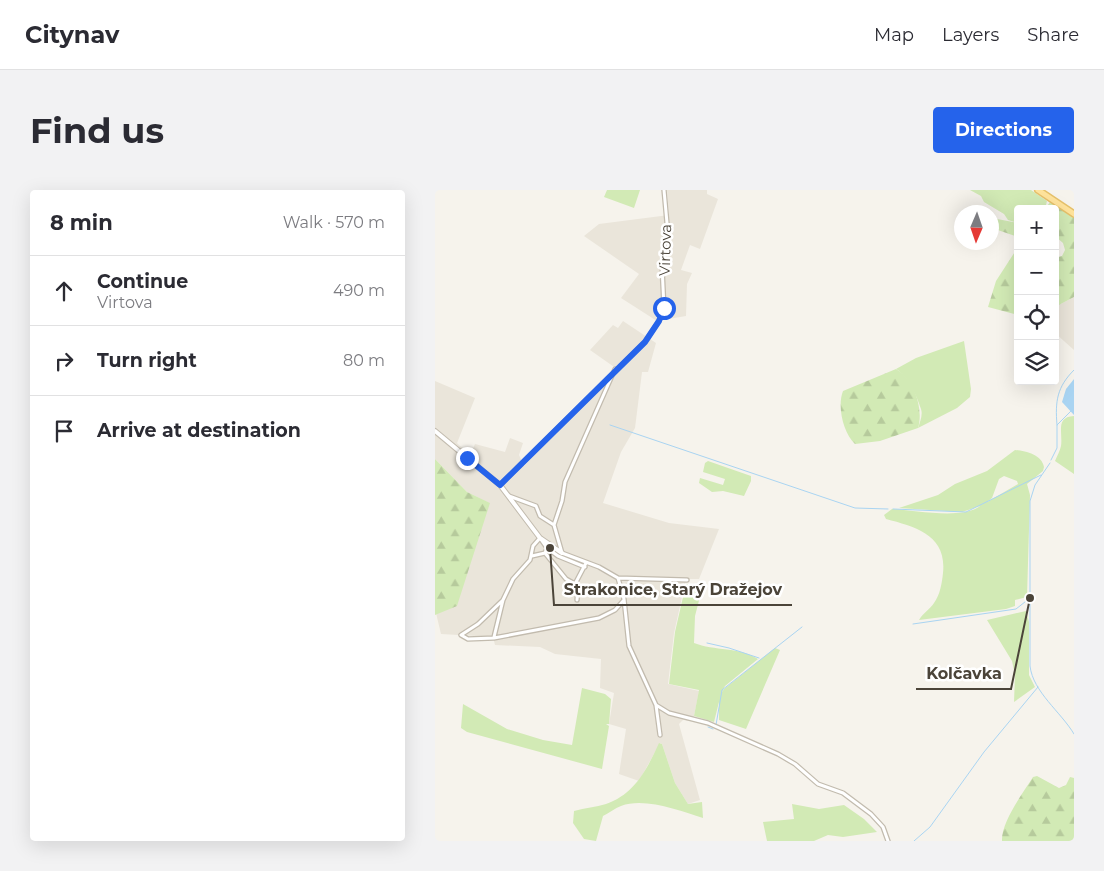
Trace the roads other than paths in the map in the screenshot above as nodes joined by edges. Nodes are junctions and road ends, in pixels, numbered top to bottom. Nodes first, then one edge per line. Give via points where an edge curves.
1 (664, 190) edge
2 (1038, 190) edge
3 (1074, 214) edge
4 (615, 369) junction
5 (435, 431) edge
6 (500, 485) junction
7 (509, 496) junction
8 (554, 525) junction
9 (540, 538) junction
10 (547, 548) junction
11 (545, 553) junction
12 (563, 553) junction
13 (532, 556) junction
14 (585, 565) junction
15 (618, 578) junction
16 (687, 580) dead end
17 (575, 584) junction
18 (624, 599) junction
19 (503, 600) junction
20 (577, 600) dead end
21 (619, 606) junction
22 (625, 610) junction
23 (494, 638) junction
24 (656, 705) junction
25 (660, 735) dead end
26 (889, 841) edge

1 - 4 street, Virtova via 667,223 662,258 662,315 645,342
2 - 3 main road
4 - 6 street, Virtova
4 - 8 street via 565,482
5 - 6 street
6 - 7 street
7 - 8 street via 536,506 541,516
7 - 9 street
8 - 12 street
9 - 10 street
9 - 12 street
9 - 13 street via 533,546
10 - 11 street
10 - 14 street via 560,557
11 - 13 street
11 - 17 street via 566,579
12 - 14 street
13 - 19 street via 513,579
14 - 15 street via 605,570
14 - 17 street
15 - 16 street
15 - 18 street
17 - 20 street via 578,587
18 - 21 street
18 - 22 street
19 - 23 street
19 - 23 street via 461,635 468,639
21 - 22 street
21 - 23 street via 599,618
22 - 24 street via 629,646
24 - 25 street
24 - 26 street via 669,713 708,723 779,754 818,784 843,793 871,814 883,827

